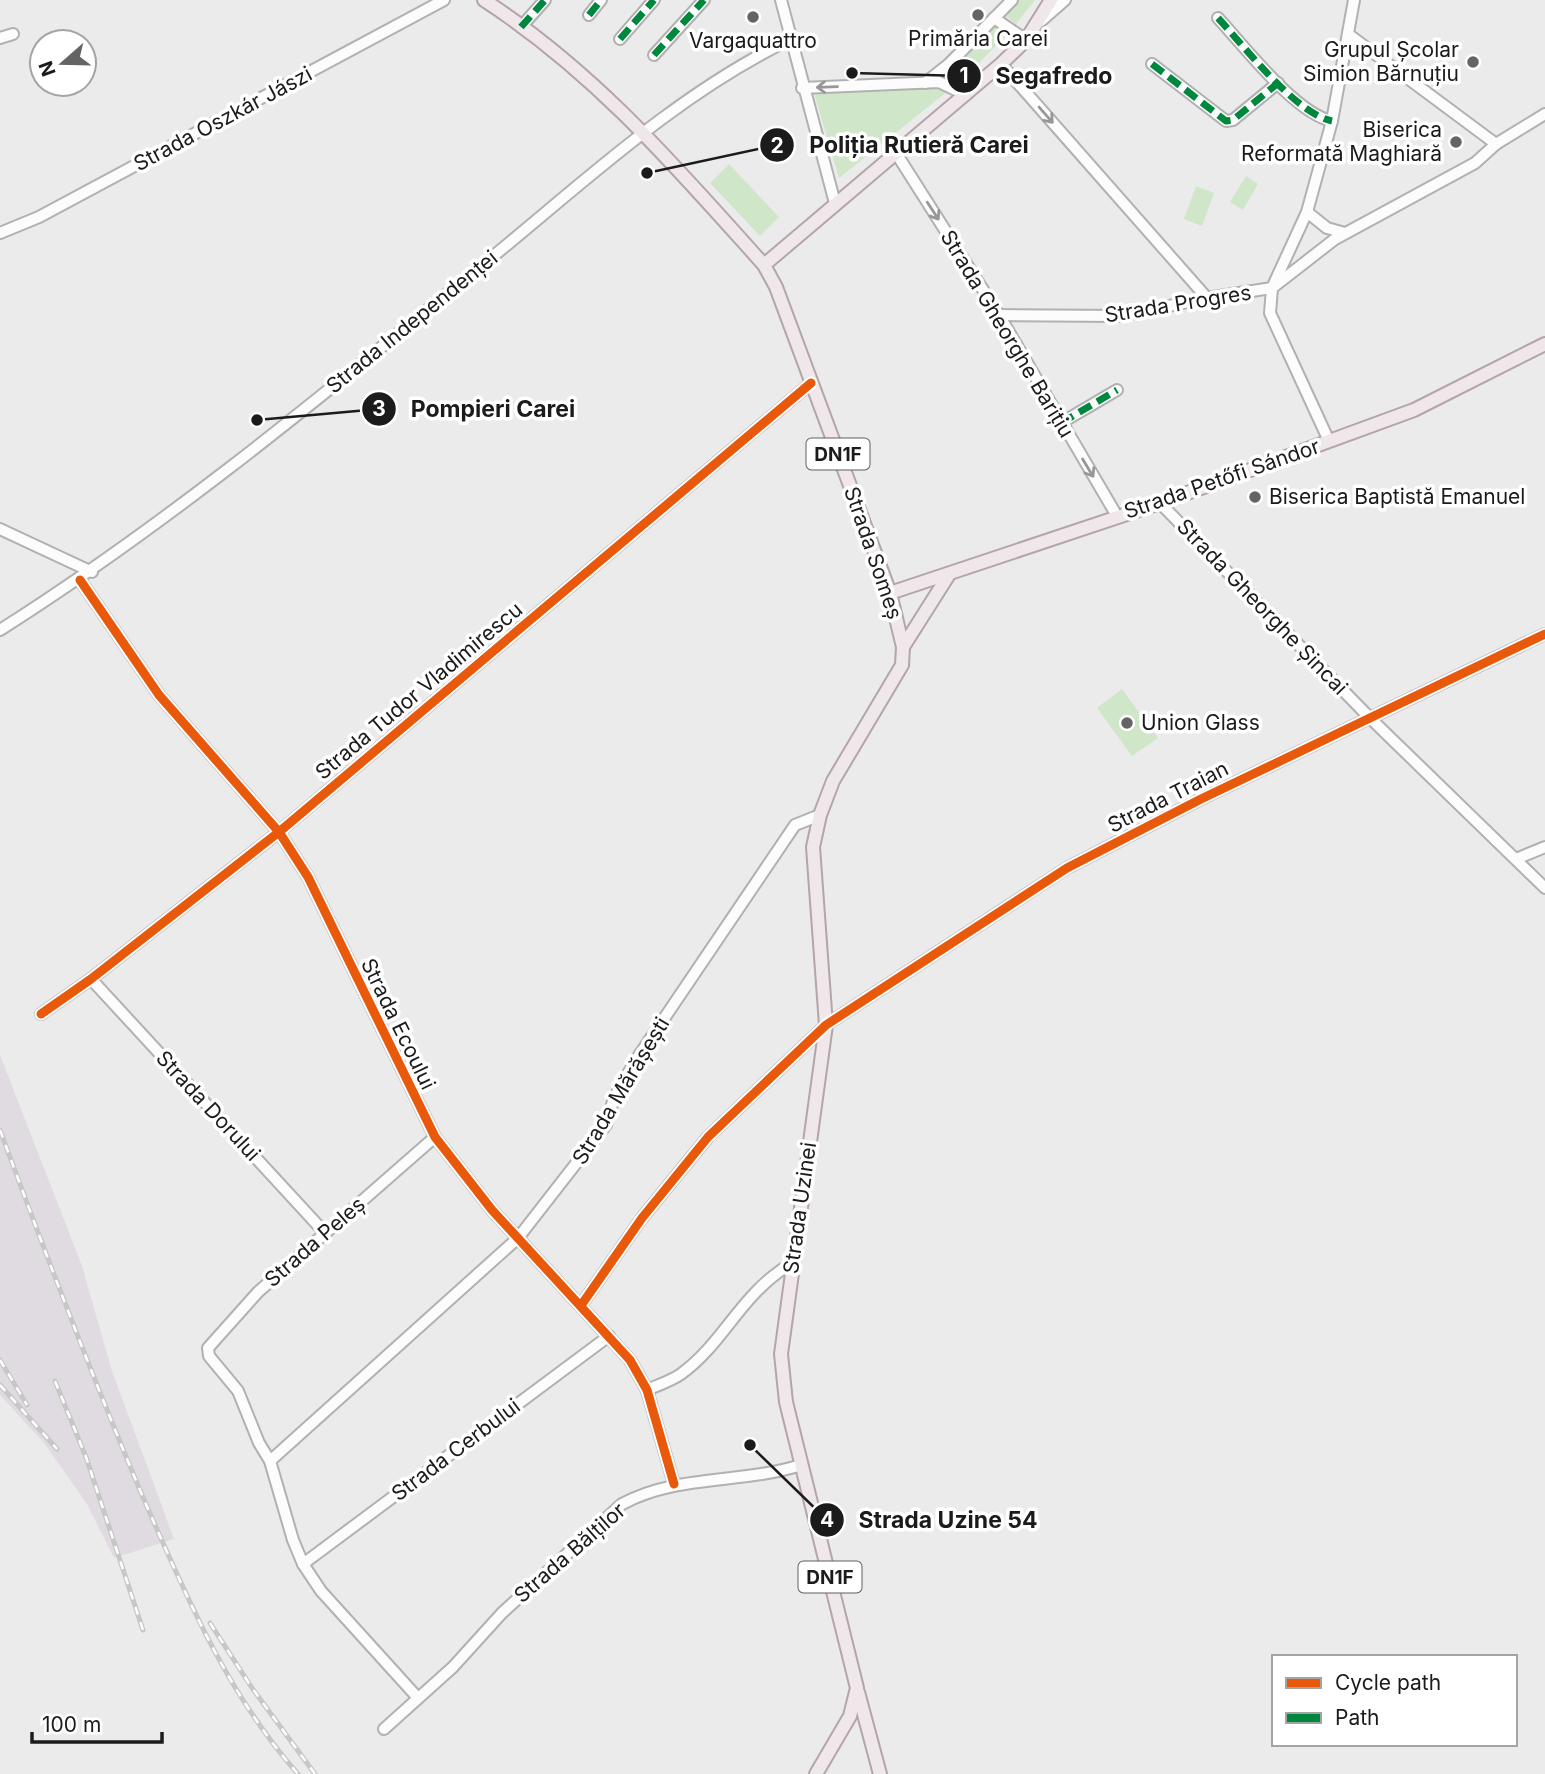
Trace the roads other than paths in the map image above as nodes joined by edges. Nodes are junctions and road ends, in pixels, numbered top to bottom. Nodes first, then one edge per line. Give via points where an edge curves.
1 (444, 0) edge
2 (484, 0) edge
3 (545, 0) edge
4 (601, 0) edge
5 (654, 0) edge
6 (704, 0) edge
7 (781, 0) edge
8 (1012, 0) edge
9 (1051, 0) edge
10 (1065, 0) edge
11 (1354, 0) edge
12 (589, 15) dead end
13 (995, 18) junction
14 (1218, 18) dead end
15 (1041, 21) junction
16 (522, 27) junction
17 (13, 34) dead end
18 (1348, 34) junction
19 (0, 38) edge
20 (620, 39) dead end
21 (789, 40) junction
22 (1026, 40) junction
23 (654, 55) dead end
24 (1001, 64) junction
25 (1152, 64) dead end
26 (925, 83) junction
27 (1278, 83) junction
28 (802, 88) junction
29 (966, 95) junction
30 (1545, 114) edge
31 (1332, 121) junction
32 (646, 132) junction
33 (1496, 145) junction
34 (896, 153) junction
35 (835, 203) junction
36 (1307, 212) junction
37 (0, 233) edge
38 (1345, 233) junction
39 (764, 265) junction
40 (1272, 288) junction
41 (1207, 298) junction
42 (999, 315) junction
43 (1545, 344) edge
44 (811, 383) junction
45 (1118, 390) dead end
46 (1061, 423) junction
47 (1329, 441) junction
48 (1160, 503) junction
49 (1117, 516) junction
50 (0, 529) edge
51 (92, 572) junction
52 (948, 576) junction
53 (80, 580) junction
54 (890, 593) junction
55 (0, 630) edge
56 (1545, 634) edge
57 (903, 647) junction
58 (1369, 717) junction
59 (820, 815) junction
60 (279, 832) junction
61 (1545, 847) edge
62 (1516, 859) junction
63 (1545, 888) edge
64 (91, 979) junction
65 (41, 1014) dead end
66 (826, 1025) junction
67 (435, 1137) junction
68 (325, 1233) junction
69 (518, 1238) junction
70 (792, 1263) junction
71 (582, 1304) junction
72 (609, 1336) junction
73 (647, 1390) junction
74 (270, 1461) junction
75 (801, 1465) junction
76 (674, 1484) junction
77 (303, 1564) junction
78 (857, 1688) junction
79 (418, 1698) junction
80 (384, 1729) dead end
81 (816, 1774) edge
82 (880, 1774) edge

1 - 37 street, Strada Oszkár Jászi via 39,217
2 - 16 main road, Strada Someș
3 - 16 street
4 - 12 street
5 - 20 street
6 - 23 street
7 - 21 street
8 - 13 street
9 - 15 main road
10 - 15 street
11 - 18 street, Strada Progres
13 - 22 street
13 - 26 street
14 - 27 street
15 - 22 main road
16 - 32 main road, Strada Someș via 576,68
17 - 19 street
18 - 31 street, Strada Progres
18 - 33 street
21 - 28 street
21 - 32 street, Strada Independenței via 744,62
22 - 24 main road
24 - 29 main road
24 -> 41 street
25 - 27 street via 1226,121
26 -> 28 street
26 - 29 street via 939,82
27 - 31 street
28 - 35 street
29 - 34 main road
30 - 33 street
31 - 36 street, Strada Progres
32 - 39 main road, Strada Someș
32 - 51 street, Strada Independenței via 344,378
33 - 38 street via 1475,163
34 - 35 main road
34 -> 42 street, Strada Gheorghe Barițiu
35 - 39 main road
36 - 38 street via 1327,228
36 - 40 street, Strada Progres
38 - 40 street
39 - 44 main road, Strada Someș / DN1F
40 - 41 street, Strada Progres
40 - 47 street via 1270,313
41 - 42 street, Strada Progres via 1121,316
42 - 46 street, Strada Gheorghe Barițiu
43 - 47 main road, Strada Petőfi Sándor via 1414,410
44 - 54 main road, Strada Someș / DN1F
44 - 60 street, Strada Tudor Vladimirescu
45 - 46 street
46 -> 49 street, Strada Gheorghe Barițiu
47 - 48 main road, Strada Petőfi Sándor
48 - 49 main road, Strada Petőfi Sándor
48 - 58 street, Strada Gheorghe Șincai
49 - 52 main road, Strada Petőfi Sándor
50 - 51 street
51 - 53 street, Strada Independenței
52 - 54 main road, Strada Petőfi Sándor
52 - 57 main road, Strada Uzinei
53 - 55 street, Strada Independenței
53 - 60 street, Strada Ecoului via 159,695
54 - 57 main road, Strada Someș / DN1F
56 - 58 street, Strada Traian
57 - 59 main road, Strada Uzinei / DN1F via 901,666 833,781
58 - 62 street, Strada Gheorghe Șincai
58 - 66 street, Strada Traian via 1067,868
59 - 66 main road, Strada Uzinei / DN1F via 813,847
59 - 69 street, Strada Mărășești via 795,825 636,1060 594,1142
60 - 64 street, Strada Tudor Vladimirescu
60 - 67 street, Strada Ecoului via 308,877
61 - 62 street
62 - 63 street, Strada Gheorghe Șincai
64 - 65 street, Strada Tudor Vladimirescu
64 - 68 street, Strada Dorului
66 - 70 main road, Strada Uzinei / DN1F
66 - 71 street, Strada Traian via 708,1137 642,1218
67 - 68 street, Strada Peleș
67 - 69 street, Strada Ecoului
68 - 74 street, Strada Peleș via 258,1292 208,1348 209,1356 238,1391
69 - 71 street, Strada Ecoului
69 - 74 street, Strada Mărășești
70 - 73 street via 767,1278 700,1357 679,1375
70 - 75 main road, Strada Uzinei / DN1F via 781,1354 786,1402
71 - 72 street, Strada Ecoului
72 - 73 street, Strada Ecoului
72 - 77 street, Strada Cerbului
73 - 76 street, Strada Ecoului
74 - 77 street
75 - 76 street, Strada Bălților via 778,1473
75 - 78 main road, Strada Uzinei / DN1F
76 - 79 street, Strada Bălților via 622,1504 502,1613
77 - 79 street via 321,1591
78 - 81 main road via 850,1716
78 - 82 main road, Strada Uzinei
79 - 80 street, Strada Bălților

